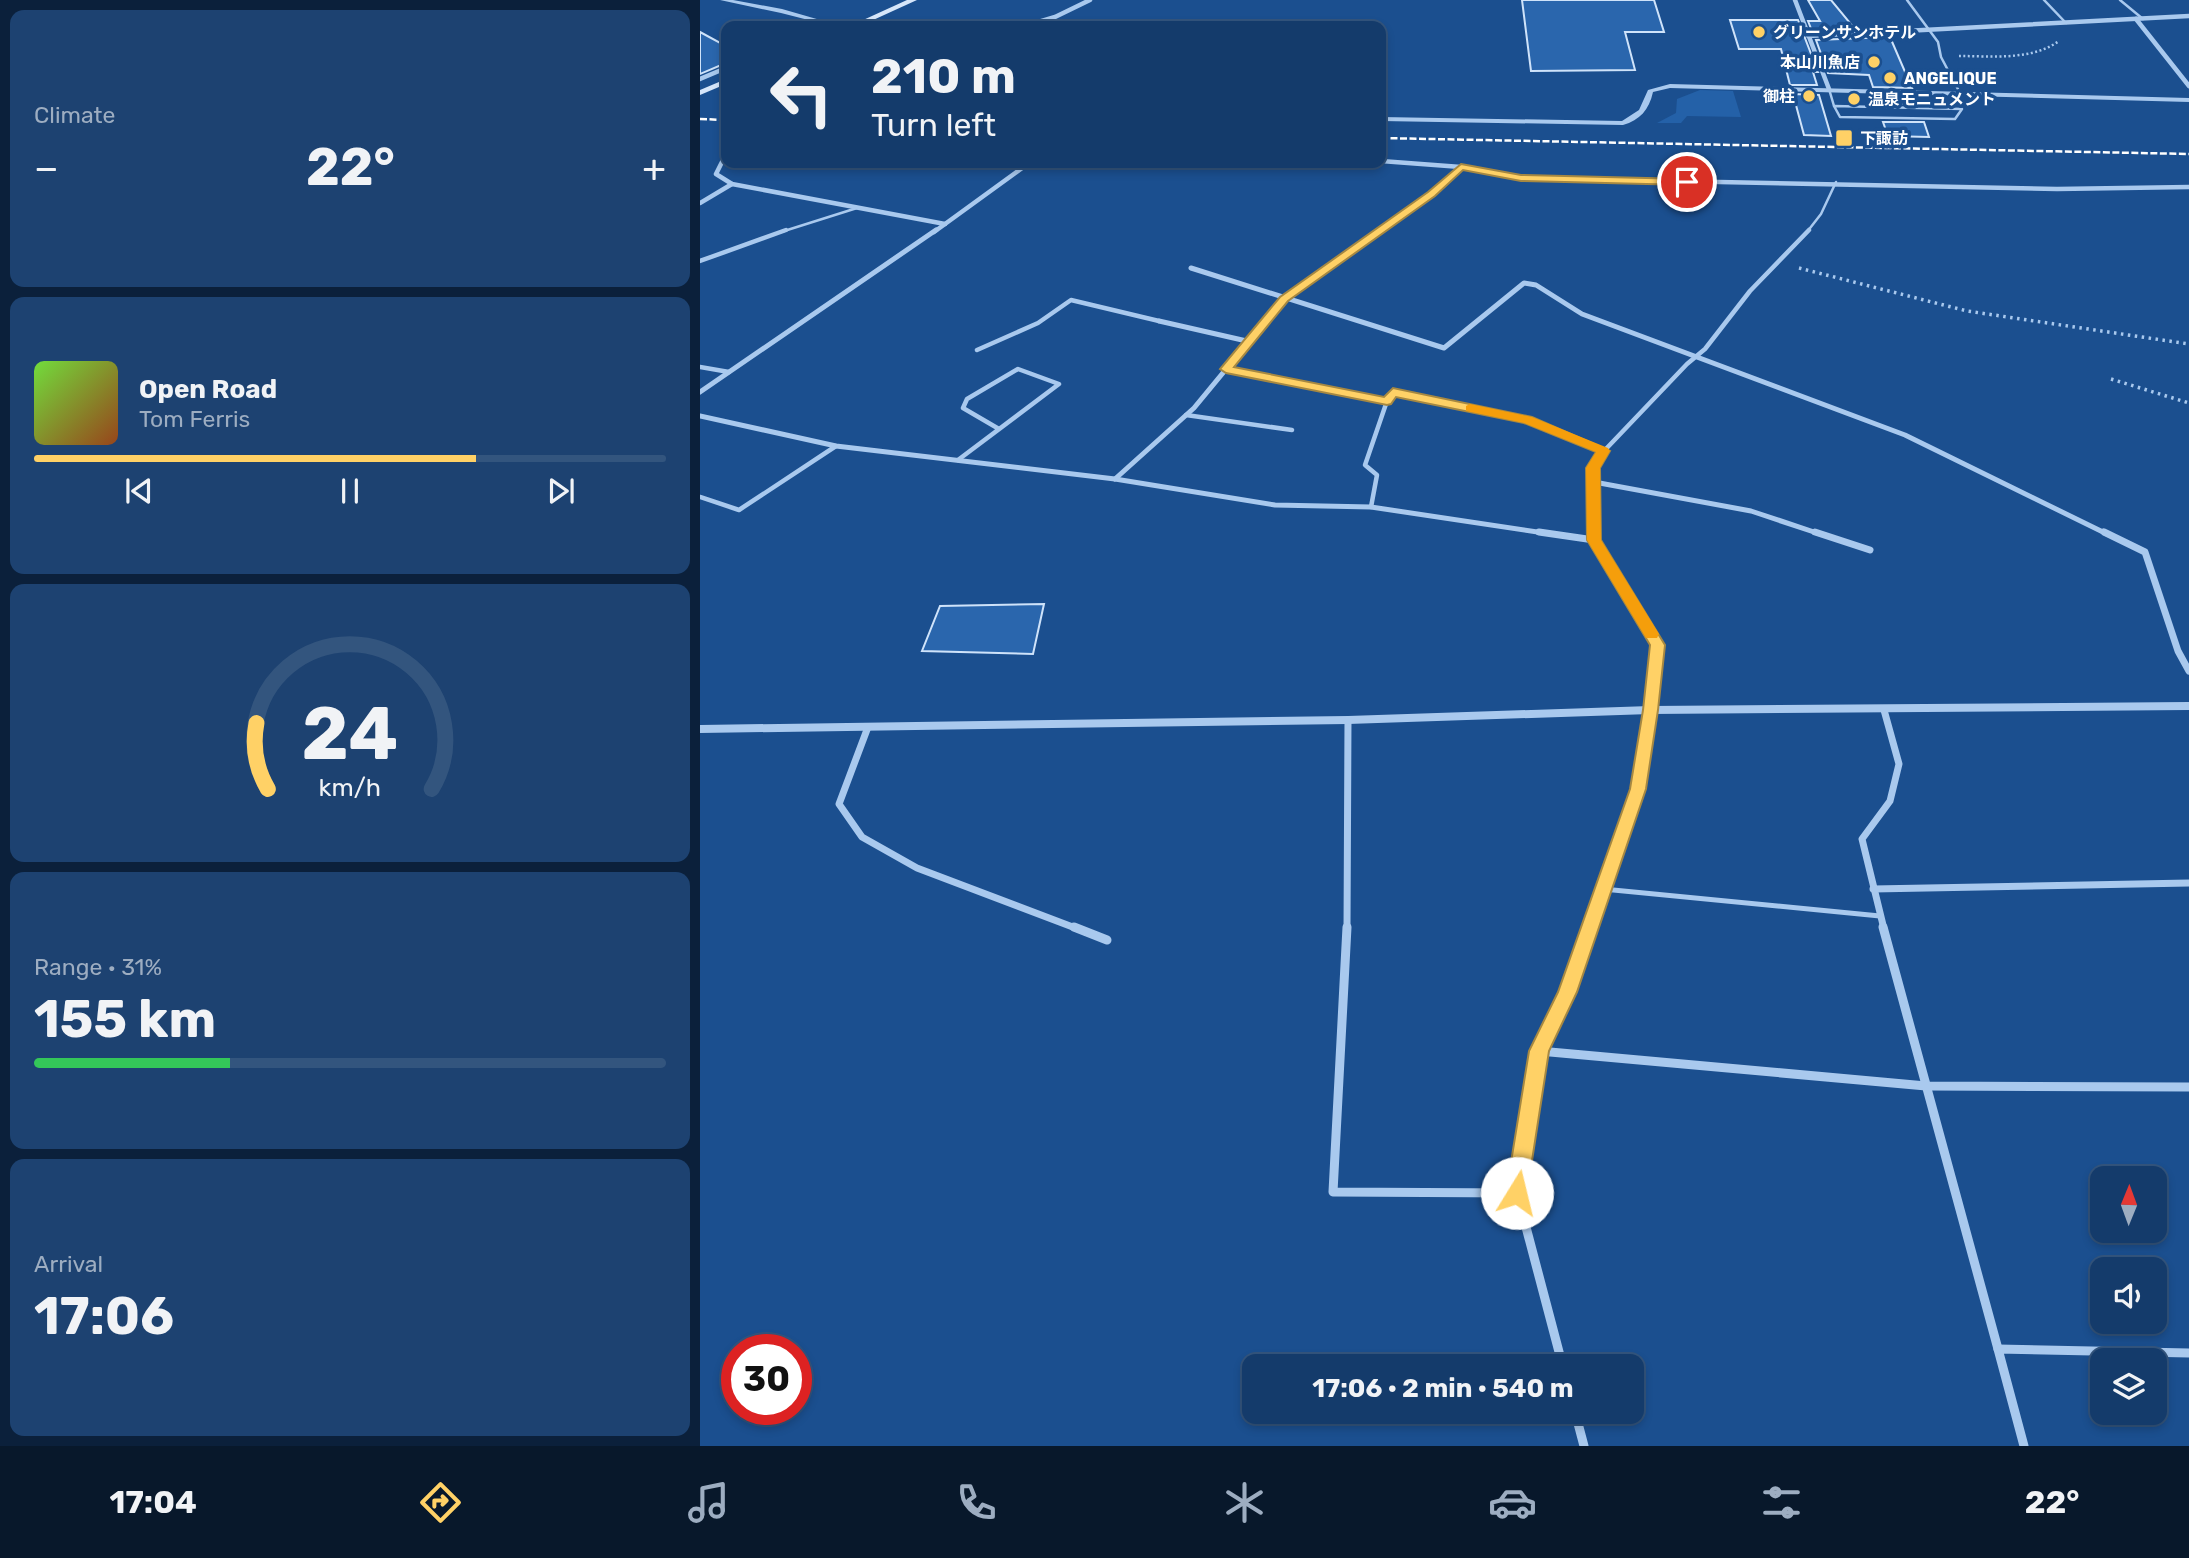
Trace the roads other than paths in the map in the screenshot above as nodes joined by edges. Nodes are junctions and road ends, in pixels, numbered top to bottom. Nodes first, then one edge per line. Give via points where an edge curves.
1 (723, 0) edge
2 (913, 0) edge
3 (1090, 0) edge
4 (1795, 0) edge
5 (1907, 0) edge
6 (2044, 0) edge
7 (2120, 0) edge
8 (2189, 16) edge
9 (2136, 19) junction
10 (2143, 19) junction
11 (817, 21) edge
12 (866, 21) edge
13 (1042, 21) edge
14 (2066, 23) junction
15 (1930, 30) junction
16 (1808, 36) junction
17 (721, 70) edge
18 (700, 79) edge
19 (721, 83) edge
20 (2189, 86) edge
21 (1829, 89) junction
22 (700, 93) edge
23 (1960, 93) junction
24 (2189, 100) edge
25 (1834, 106) junction
26 (1386, 119) edge
27 (1386, 161) edge
28 (721, 164) edge
29 (1461, 167) junction
30 (1022, 168) edge
31 (1836, 182) junction
32 (733, 184) junction
33 (2189, 187) edge
34 (700, 203) edge
35 (856, 208) junction
36 (945, 224) junction
37 (700, 261) edge
38 (1191, 268) dead end
39 (1284, 299) junction
40 (1159, 321) joint
41 (1251, 342) junction
42 (977, 349) dead end
43 (1697, 358) junction
44 (700, 367) edge
45 (1226, 369) junction
46 (729, 372) junction
47 (700, 392) edge
48 (1387, 401) junction
49 (1186, 415) junction
50 (700, 416) edge
51 (999, 429) junction
52 (1292, 430) dead end
53 (836, 446) junction
54 (1604, 451) junction
55 (958, 460) junction
56 (1115, 479) junction
57 (1594, 482) junction
58 (700, 497) edge
59 (1371, 507) junction
60 (1594, 540) junction
61 (1870, 550) dead end
62 (2189, 671) edge
63 (2189, 706) edge
64 (1650, 710) junction
65 (1884, 710) junction
66 (1348, 720) junction
67 (868, 727) junction
68 (700, 729) edge
69 (2189, 883) edge
70 (1603, 888) junction
71 (1873, 889) junction
72 (1880, 916) junction
73 (1107, 940) dead end
74 (1539, 1051) junction
75 (1926, 1086) junction
76 (2189, 1087) edge
77 (1517, 1193) junction
78 (1998, 1349) junction
79 (2189, 1353) edge
80 (1560, 1354) edge
81 (1578, 1424) edge
82 (1584, 1446) edge
83 (2024, 1446) edge

1 - 11 street
2 - 12 main road
3 - 13 street
4 - 16 street
5 - 15 lane
6 - 14 lane
7 - 10 lane
8 - 10 street
9 - 10 street
9 - 14 street
9 - 20 street
14 - 15 street
15 - 16 street
15 - 23 lane
16 - 21 street
17 - 18 street
19 - 22 main road
21 - 23 street
21 - 25 lane
21 - 26 street via 1658,87 1650,91 1642,113 1623,123
23 - 24 street
25 - 25 lane via 1840,117 1955,119 1962,109
27 - 29 street
28 - 32 street via 716,174
29 - 31 street via 1521,178
29 - 39 street via 1431,194
30 - 36 street
31 - 33 street
31 - 43 lane via 1817,219 1750,290
32 - 34 street
32 - 35 street
35 - 36 street
35 - 37 lane
36 - 46 street
38 - 39 street
39 - 41 street
39 - 43 street via 1444,348 1524,283 1536,285 1583,314
40 - 41 street
40 - 42 lane via 1071,300 1038,323
41 - 45 street
43 - 54 lane
43 - 62 street via 1905,435 2145,552
44 - 46 lane
45 - 48 lane
45 - 49 street
46 - 47 street
48 - 54 lane via 1393,392 1528,420
48 - 59 lane via 1365,465 1377,475
49 - 52 lane
49 - 56 street
50 - 53 street
51 - 51 lane via 1019,414 1059,384 1018,369 967,399 963,408
51 - 55 lane
53 - 55 street
53 - 58 lane via 739,510
54 - 57 street via 1593,468
55 - 56 street
56 - 59 street via 1275,505
57 - 60 street
57 - 61 street via 1751,511
59 - 60 street
60 - 64 street via 1657,645
63 - 65 street
64 - 65 street
64 - 66 street
64 - 70 street via 1638,789
65 - 71 street via 1899,764 1890,800 1861,839
66 - 67 street
66 - 77 street via 1349,899 1333,1192
67 - 68 street
67 - 73 street via 839,804 862,837 917,868
69 - 71 street
70 - 72 lane
70 - 74 street via 1568,992
71 - 72 street
72 - 75 street
74 - 75 street
74 - 77 street
75 - 76 street
75 - 78 street
77 - 80 street
78 - 79 street
78 - 83 street
81 - 82 street

